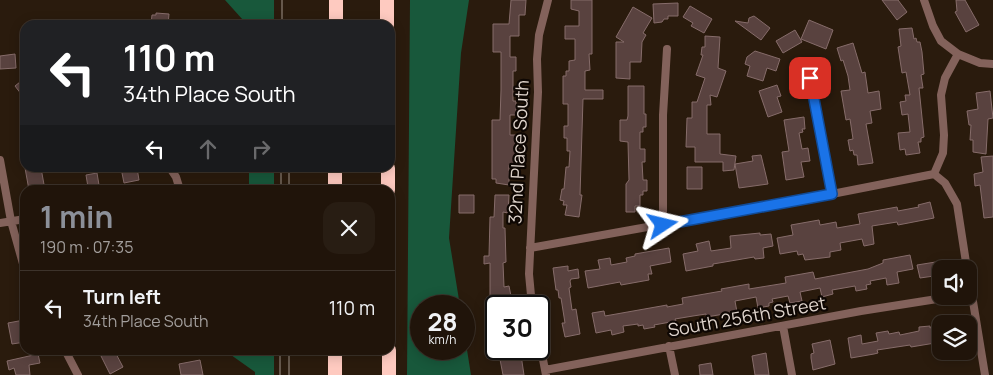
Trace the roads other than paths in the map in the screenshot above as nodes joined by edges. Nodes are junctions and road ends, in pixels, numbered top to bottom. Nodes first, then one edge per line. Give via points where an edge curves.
1 (336, 0) edge
2 (387, 0) edge
3 (548, 0) edge
4 (924, 0) edge
5 (336, 20) edge
6 (388, 20) edge
7 (667, 49) dead end
8 (958, 54) junction
9 (993, 64) edge
10 (810, 78) dead end
11 (0, 160) edge
12 (173, 172) edge
13 (335, 172) edge
14 (388, 172) edge
15 (934, 174) junction
16 (179, 185) edge
17 (335, 185) edge
18 (388, 185) edge
19 (832, 194) junction
20 (20, 220) edge
21 (11, 221) junction
22 (0, 223) edge
23 (663, 225) junction
24 (530, 248) junction
25 (20, 253) edge
26 (966, 260) edge
27 (531, 295) edge
28 (932, 300) edge
29 (972, 305) edge
30 (783, 326) junction
31 (669, 346) junction
32 (68, 355) edge
33 (335, 355) edge
34 (389, 355) edge
35 (545, 372) edge
36 (78, 375) edge
37 (334, 375) edge
38 (389, 375) edge
39 (674, 375) edge
40 (792, 375) edge
41 (985, 375) edge

1 - 5 highway
2 - 6 highway
3 - 24 street, 32nd Place South via 537,59
4 - 8 street via 941,41
7 - 23 street
8 - 9 street via 980,63
8 - 15 street via 945,78 941,95 943,153
10 - 19 street
11 - 21 street
12 - 16 street
13 - 17 highway
14 - 18 highway
15 - 19 street
15 - 26 street via 945,182 957,204
19 - 23 street
20 - 21 street
21 - 22 street
21 - 25 street
23 - 24 street
24 - 27 street, 32nd Place South
28 - 30 street, South 256th Street
29 - 41 street
30 - 31 street, South 256th Street
30 - 40 street
31 - 35 street, South 256th Street
31 - 39 street
32 - 36 street
33 - 37 highway
34 - 38 highway

